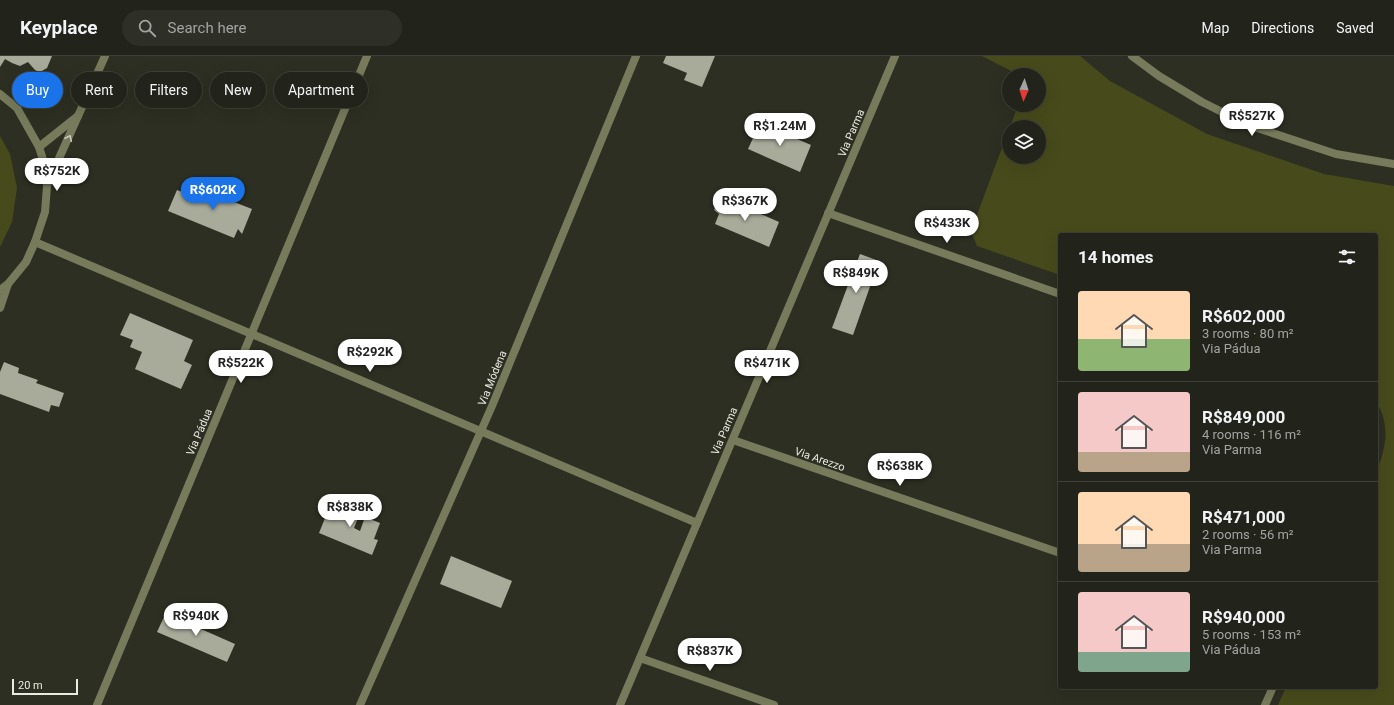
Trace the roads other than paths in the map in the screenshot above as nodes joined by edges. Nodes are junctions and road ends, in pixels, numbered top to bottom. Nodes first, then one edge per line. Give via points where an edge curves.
1 (105, 56) edge
2 (367, 56) edge
3 (636, 56) edge
4 (895, 56) edge
5 (1132, 56) edge
6 (0, 94) edge
7 (80, 114) junction
8 (39, 147) junction
9 (1394, 164) edge
10 (47, 186) junction
11 (828, 213) junction
12 (35, 242) junction
13 (8, 284) junction
14 (0, 290) edge
15 (1058, 293) edge
16 (0, 308) edge
17 (252, 334) junction
18 (481, 431) junction
19 (732, 440) junction
20 (698, 523) junction
21 (1058, 552) edge
22 (640, 658) junction
23 (1272, 689) edge
24 (96, 705) edge
25 (360, 705) edge
26 (620, 705) edge
27 (774, 705) edge
28 (1265, 705) edge

1 - 7 street
2 - 17 street, Via Pádua
3 - 18 street, Via Módena
4 - 11 street, Via Parma
5 - 9 street via 1202,102 1248,125 1336,154
6 - 8 street via 17,108
7 - 8 street
10 -> 7 street
8 - 10 street via 45,166
10 - 12 street via 45,212
11 - 15 street
11 - 19 street, Via Parma
12 - 13 street via 26,262
12 - 17 street
13 - 14 street
13 - 16 street
17 - 18 street
17 - 24 street, Via Pádua
18 - 20 street
18 - 25 street, Via Módena
19 - 20 street, Via Parma
19 - 21 street, Via Arezzo
20 - 22 street, Via Parma
22 - 26 street, Via Parma
22 - 27 street
23 - 28 street

